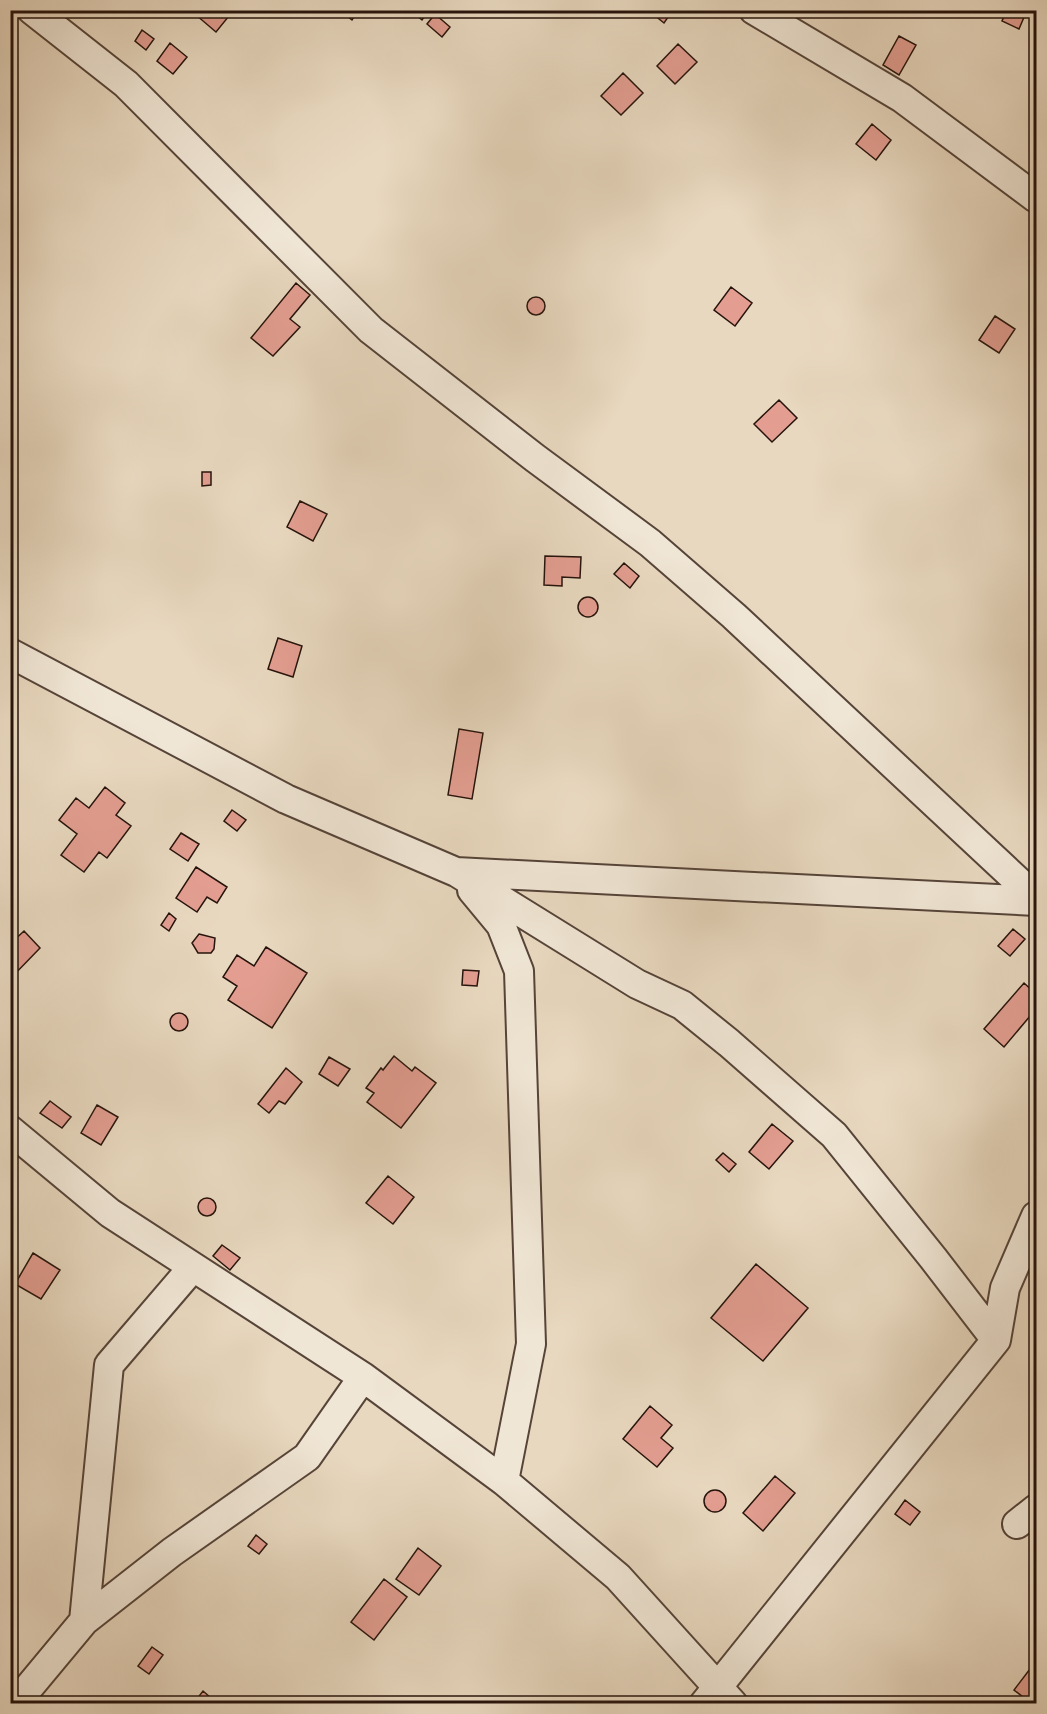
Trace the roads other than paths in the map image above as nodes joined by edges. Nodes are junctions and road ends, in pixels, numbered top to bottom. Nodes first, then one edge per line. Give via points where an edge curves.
1 (32, 10) edge
2 (754, 10) edge
3 (1036, 198) edge
4 (10, 653) edge
5 (456, 872) junction
6 (1036, 900) edge
7 (10, 1130) edge
8 (1036, 1216) edge
9 (193, 1267) junction
10 (996, 1340) junction
11 (363, 1377) junction
12 (504, 1481) junction
13 (84, 1621) junction
14 (718, 1698) edge
15 (15, 1704) edge

1 - 6 street via 126,84 371,330 650,543 734,616
2 - 3 street via 902,98
4 - 5 street via 286,799
5 - 6 street
5 - 10 street via 637,984 682,1005 729,1043 834,1135
5 - 12 street via 501,926 519,971 531,1344
7 - 9 street via 110,1213
8 - 10 street via 1005,1288
9 - 11 street
9 - 13 street via 109,1365
10 - 14 street
11 - 12 street
11 - 13 street via 307,1457 172,1552
12 - 14 street via 618,1577
13 - 15 street

